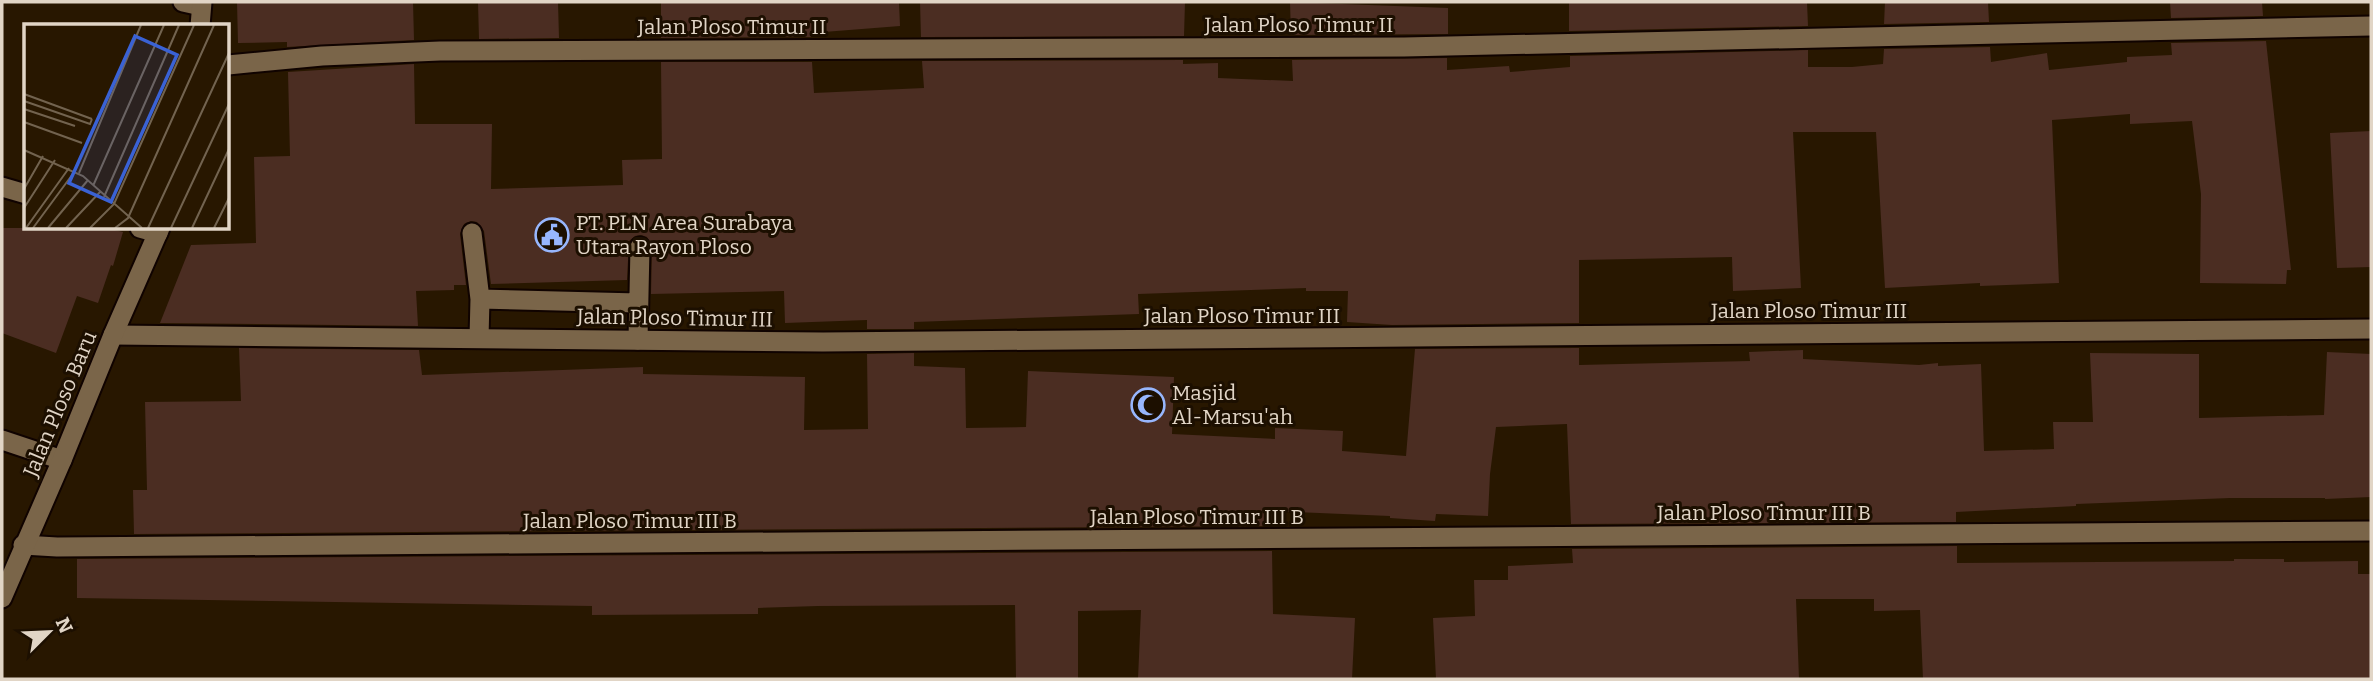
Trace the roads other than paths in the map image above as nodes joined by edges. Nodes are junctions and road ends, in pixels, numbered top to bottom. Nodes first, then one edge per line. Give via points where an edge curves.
1 (195, 3) edge
2 (200, 24) edge
3 (2371, 26) edge
4 (229, 65) edge
5 (2, 187) edge
6 (24, 193) edge
7 (152, 229) edge
8 (472, 233) dead end
9 (640, 247) dead end
10 (480, 299) junction
11 (638, 303) junction
12 (2371, 329) edge
13 (113, 335) junction
14 (479, 338) junction
15 (638, 340) junction
16 (2, 440) edge
17 (62, 460) junction
18 (2371, 531) edge
19 (23, 545) junction
20 (2, 598) edge

1 - 2 street
3 - 4 street, Jalan Ploso Timur II via 1418,47 440,51
5 - 6 street
7 - 13 street, Jalan Ploso Baru
8 - 10 street
9 - 11 street
10 - 11 street
10 - 14 street
11 - 15 street
12 - 15 street, Jalan Ploso Timur III
13 - 14 street, Jalan Ploso Timur III
13 - 17 street, Jalan Ploso Baru
14 - 15 street, Jalan Ploso Timur III
16 - 17 street
17 - 19 street, Jalan Ploso Baru
18 - 19 street, Jalan Ploso Timur III B
19 - 20 street, Jalan Ploso Baru

